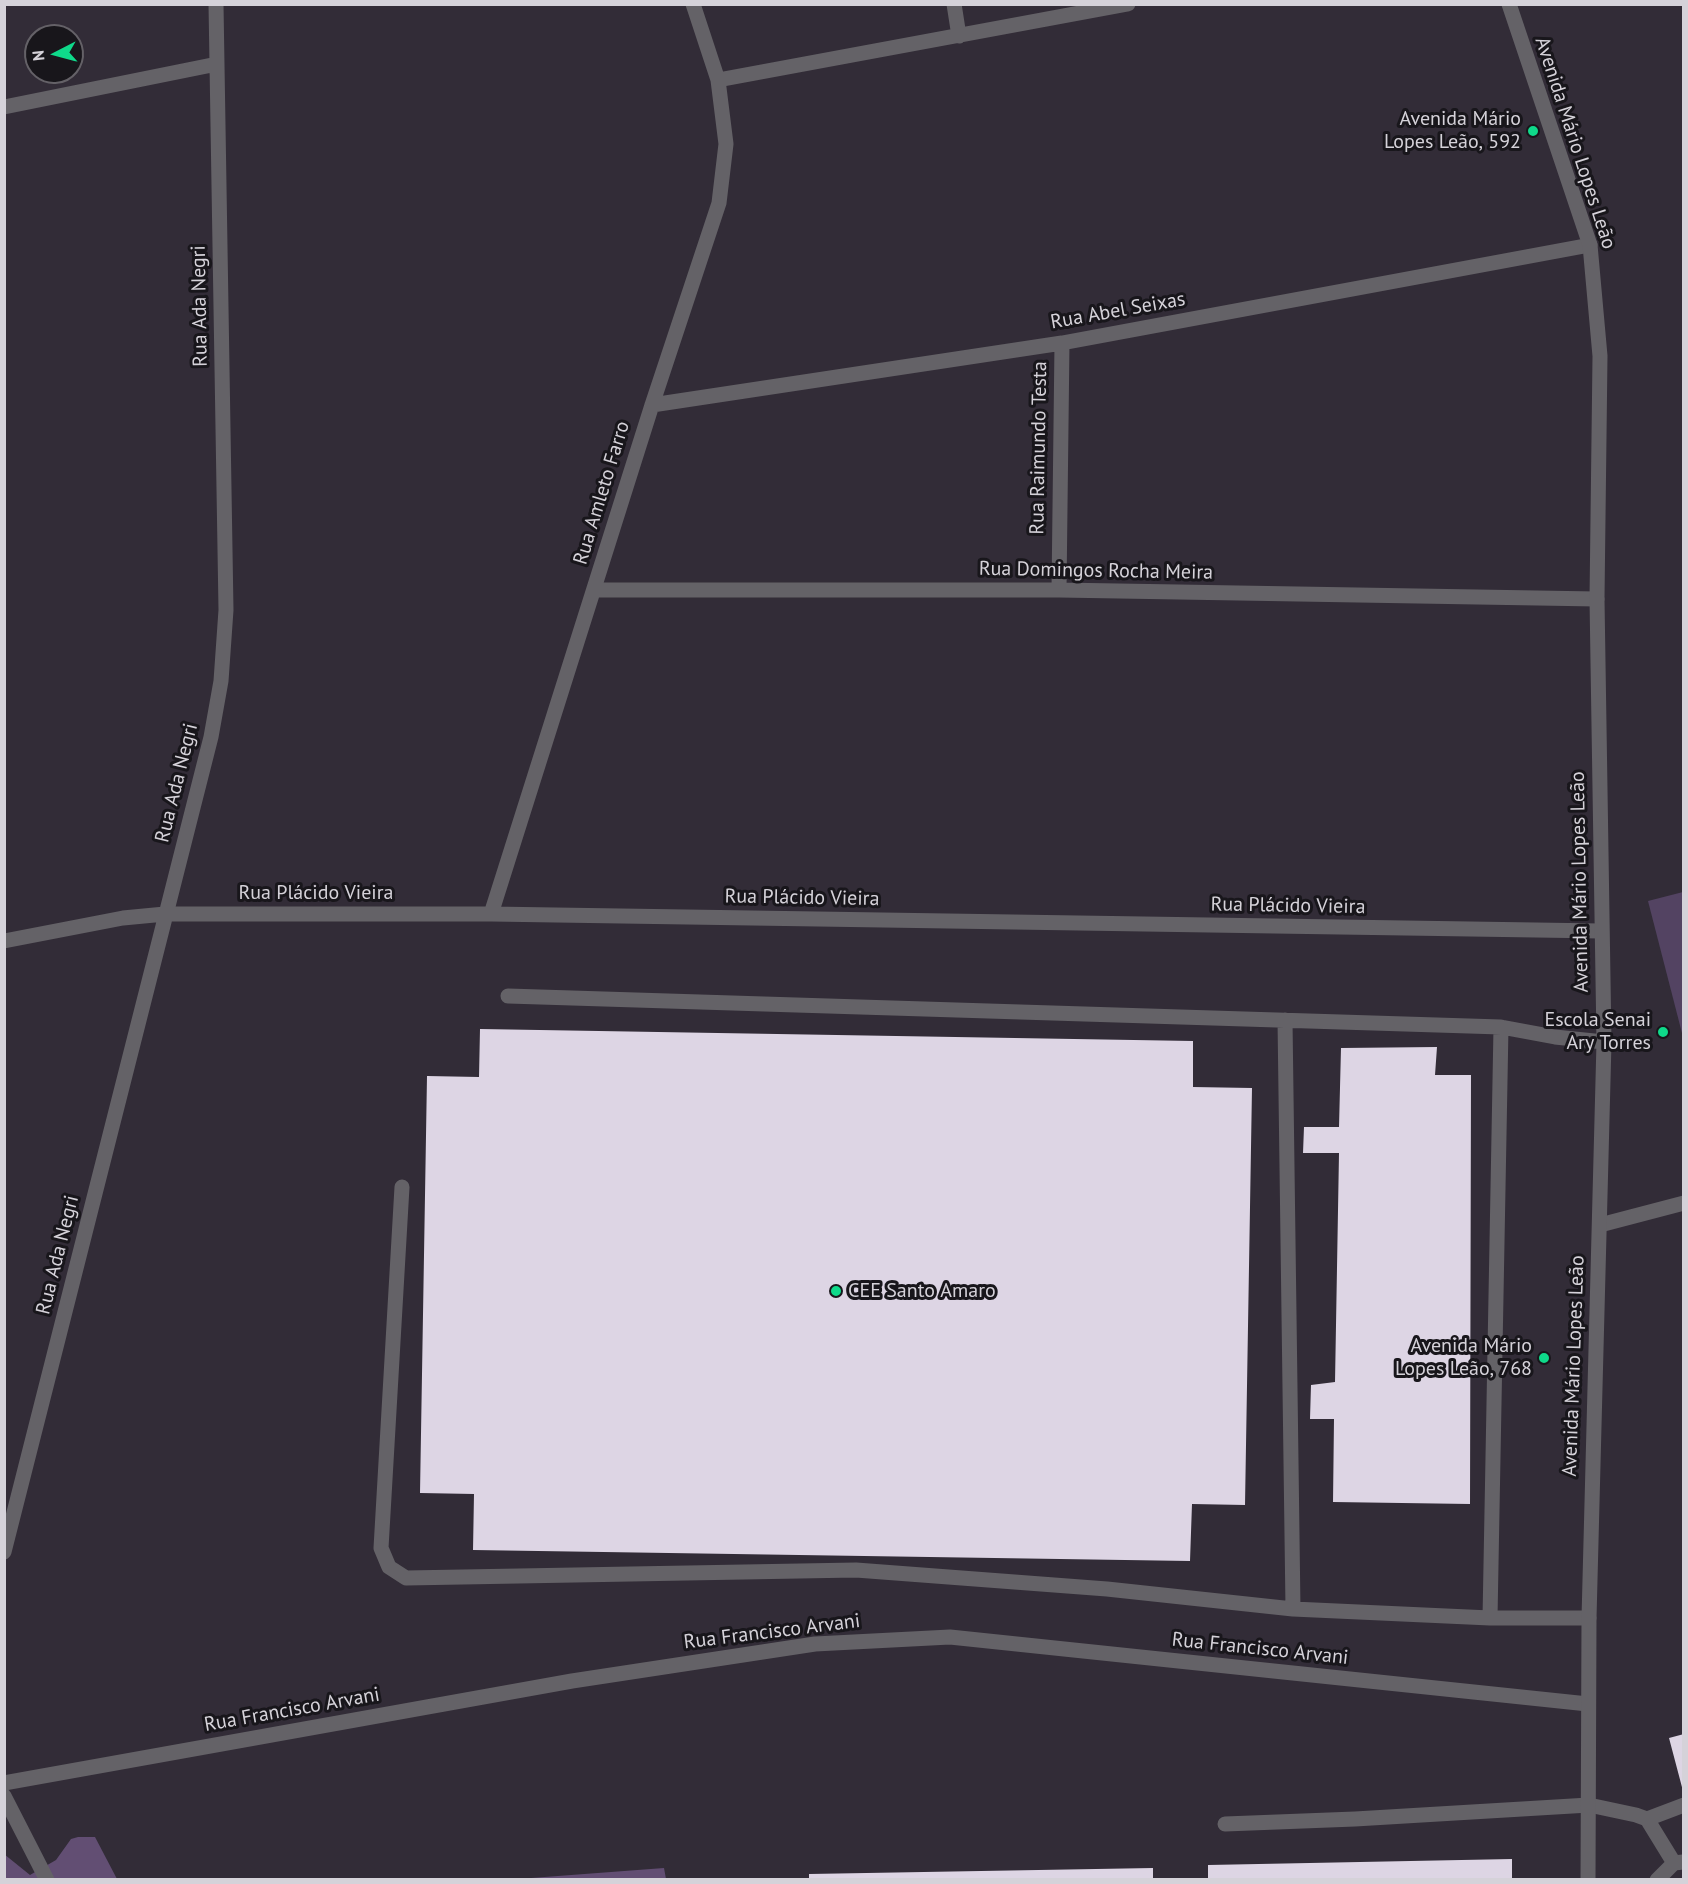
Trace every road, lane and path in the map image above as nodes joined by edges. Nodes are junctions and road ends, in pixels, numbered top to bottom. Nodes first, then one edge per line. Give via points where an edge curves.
1 (216, 4) edge
2 (693, 4) edge
3 (954, 4) edge
4 (1128, 4) edge
5 (1509, 4) edge
6 (959, 36) junction
7 (218, 64) junction
8 (718, 80) junction
9 (4, 107) edge
10 (1590, 245) junction
11 (1062, 343) junction
12 (652, 405) junction
13 (594, 590) junction
14 (1059, 590) junction
15 (1597, 598) junction
16 (165, 914) junction
17 (490, 914) junction
18 (1601, 931) junction
19 (4, 941) edge
20 (508, 996) dead end
21 (1285, 1020) junction
22 (1501, 1027) junction
23 (1604, 1042) junction
24 (402, 1187) dead end
25 (1683, 1203) edge
26 (1599, 1225) junction
27 (4, 1552) edge
28 (1293, 1609) junction
29 (1490, 1618) junction
30 (1589, 1618) junction
31 (1588, 1704) junction
32 (4, 1783) edge
33 (4, 1796) edge
34 (1683, 1805) edge
35 (1589, 1806) junction
36 (1647, 1820) junction
37 (1225, 1824) dead end
38 (1679, 1863) edge
39 (47, 1880) edge
40 (1588, 1880) edge
41 (1657, 1880) edge

1 - 7 street, Rua Ada Negri
2 - 8 street, Rua Amleto Farro
3 - 6 street
4 - 6 street
5 - 10 street, Avenida Mário Lopes Leão
6 - 8 street
7 - 9 street
7 - 16 street, Rua Ada Negri via 226,610 221,681 211,737
8 - 12 street, Rua Amleto Farro via 726,144 719,203
10 - 11 street, Rua Abel Seixas
10 - 15 street, Avenida Mário Lopes Leão via 1600,356
11 - 12 street, Rua Abel Seixas
11 - 14 street, Rua Raimundo Testa
12 - 13 street, Rua Amleto Farro
13 - 14 street, Rua Domingos Rocha Meira
13 - 17 street, Rua Amleto Farro
14 - 15 street, Rua Domingos Rocha Meira
15 - 18 street, Avenida Mário Lopes Leão
16 - 17 street, Rua Plácido Vieira
16 - 19 street, Rua Plácido Vieira via 123,918
16 - 27 street, Rua Ada Negri
17 - 18 street, Rua Plácido Vieira
18 - 23 street, Avenida Mário Lopes Leão
20 - 21 street
21 - 22 street
21 - 28 street
22 - 23 street
22 - 29 street
23 - 26 street, Avenida Mário Lopes Leão
24 - 28 street via 381,1548 389,1567 406,1578 856,1570 1107,1589
25 - 26 street
26 - 30 street, Avenida Mário Lopes Leão
28 - 29 street
29 - 30 street
30 - 31 street, Avenida Mário Lopes Leão
31 - 32 street, Rua Francisco Arvani via 950,1637 826,1643 560,1683
31 - 35 street, Avenida Mário Lopes Leão
33 - 39 street
34 - 36 street
35 - 36 street
35 - 37 street
35 - 40 street, Avenida Mário Lopes Leão
36 - 38 street
38 - 41 street

